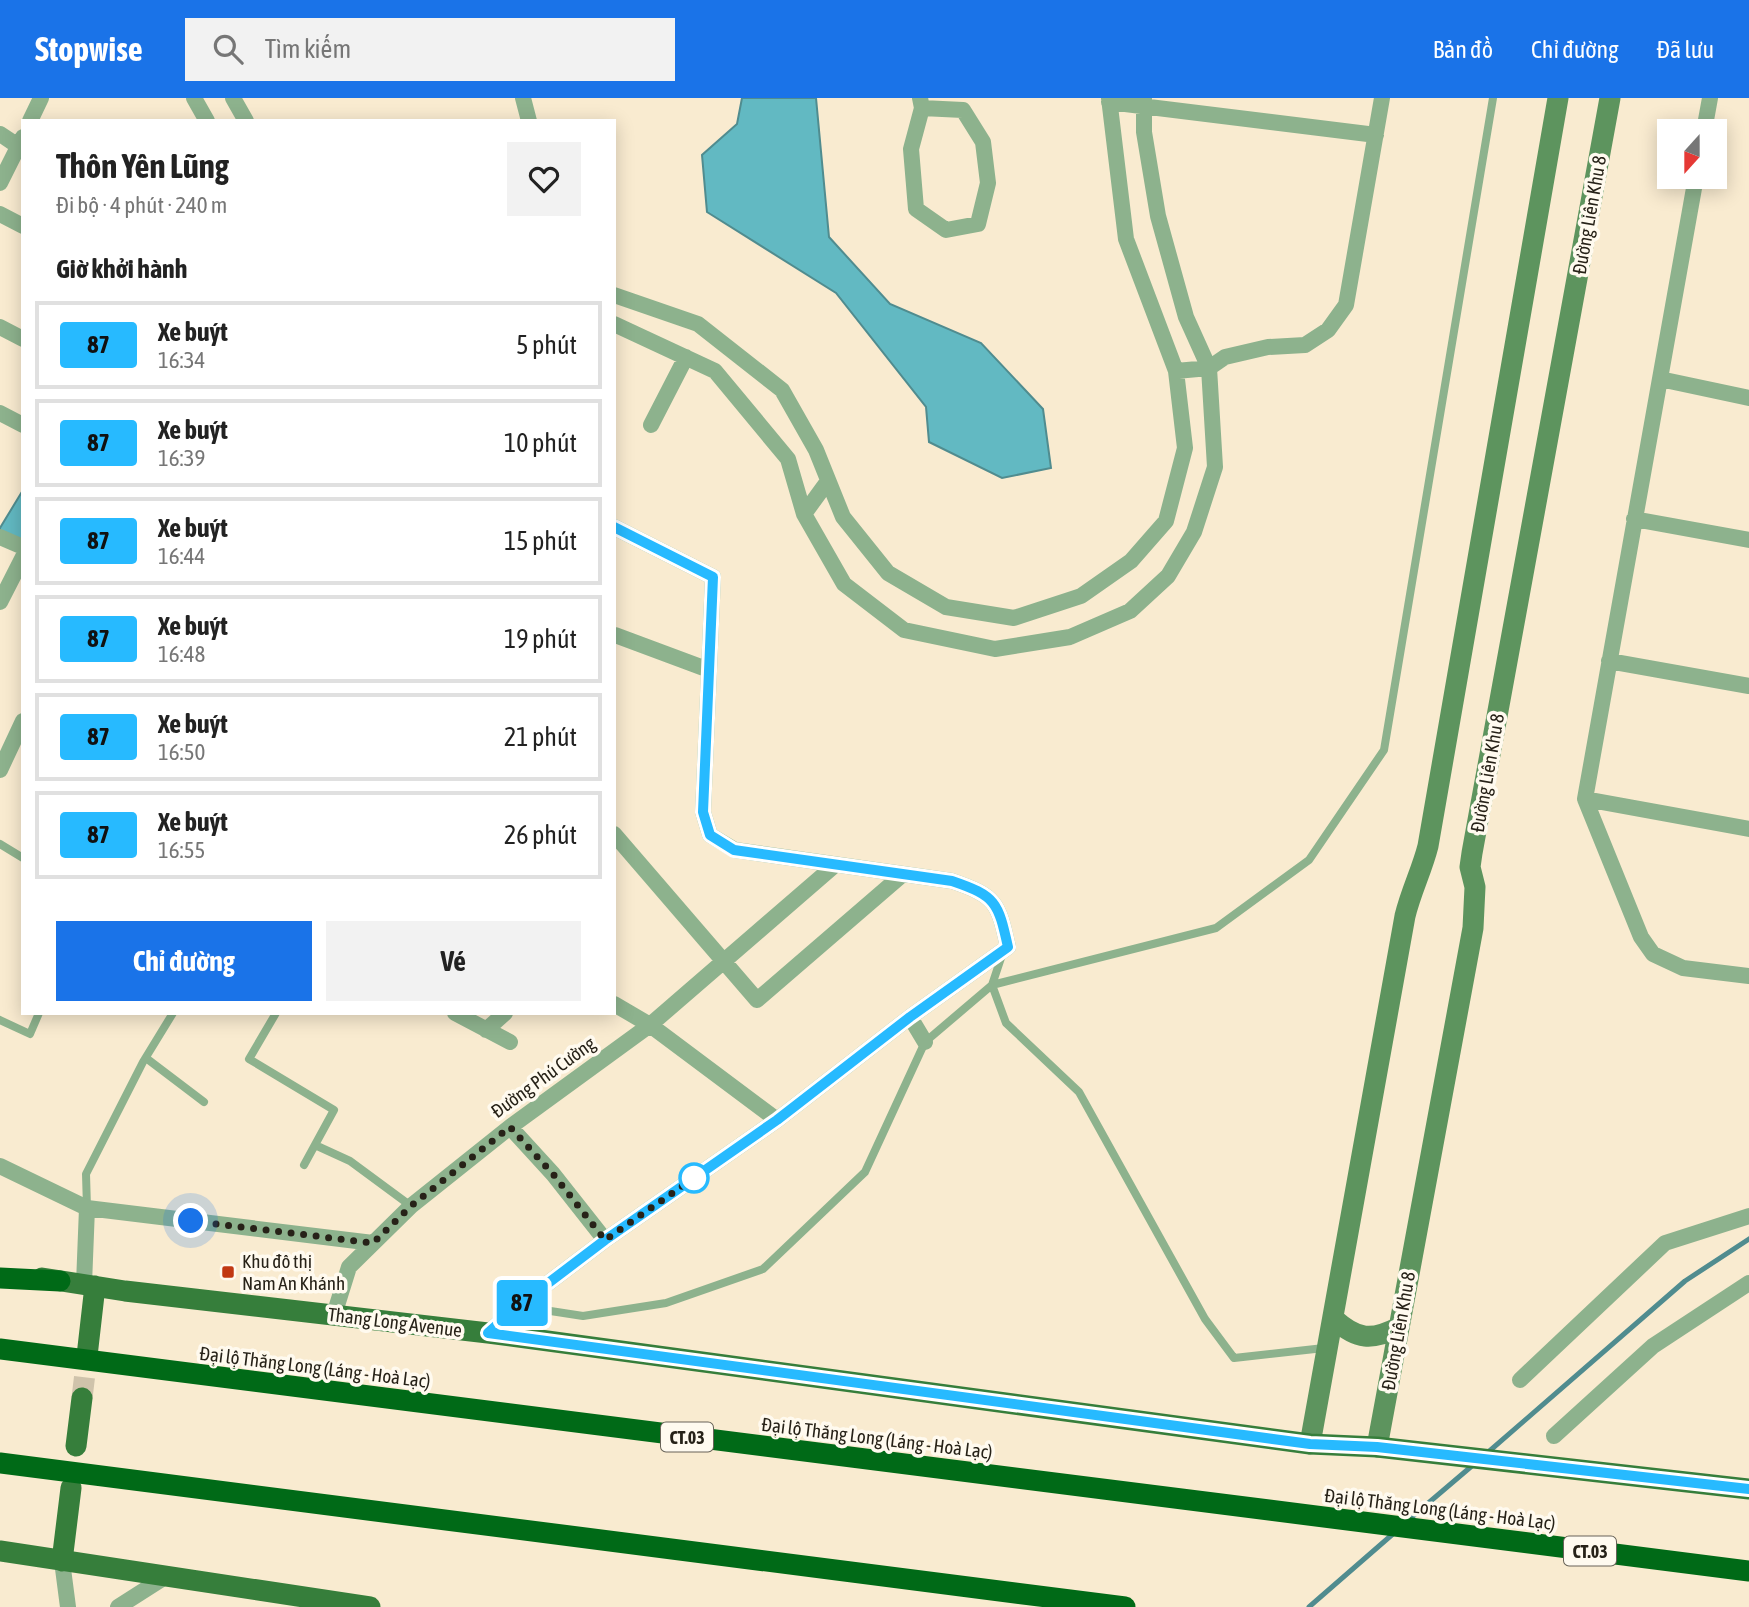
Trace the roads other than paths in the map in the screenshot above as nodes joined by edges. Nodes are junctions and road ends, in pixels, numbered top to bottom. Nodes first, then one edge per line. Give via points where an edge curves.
1 (41, 98) edge
2 (194, 98) edge
3 (233, 98) edge
4 (523, 98) edge
5 (1382, 98) edge
6 (1493, 98) edge
7 (1558, 98) edge
8 (1610, 98) edge
9 (1710, 98) edge
10 (1109, 100) edge
11 (1144, 102) edge
12 (921, 103) edge
13 (31, 119) edge
14 (206, 119) edge
15 (245, 119) edge
16 (528, 119) edge
17 (1706, 119) edge
18 (0, 134) edge
19 (1376, 135) junction
20 (21, 141) edge
21 (0, 183) edge
22 (1694, 189) edge
23 (0, 214) edge
24 (21, 225) edge
25 (616, 296) edge
26 (616, 325) edge
27 (0, 327) edge
28 (21, 337) edge
29 (686, 357) junction
30 (1209, 368) junction
31 (1176, 371) junction
32 (1660, 379) junction
33 (1749, 398) edge
34 (0, 413) edge
35 (21, 424) edge
36 (651, 425) dead end
37 (828, 481) junction
38 (804, 514) junction
39 (1634, 519) junction
40 (616, 528) edge
41 (0, 537) edge
42 (1749, 540) edge
43 (21, 546) edge
44 (21, 561) edge
45 (0, 602) edge
46 (616, 635) edge
47 (1609, 661) junction
48 (709, 670) junction
49 (1749, 686) edge
50 (21, 725) edge
51 (0, 770) edge
52 (1585, 799) junction
53 (1749, 829) edge
54 (616, 836) edge
55 (0, 844) edge
56 (21, 857) edge
57 (835, 865) junction
58 (902, 875) junction
59 (1008, 947) junction
60 (723, 959) junction
61 (1749, 976) edge
62 (992, 985) junction
63 (616, 1005) edge
64 (38, 1015) edge
65 (172, 1015) edge
66 (275, 1015) edge
67 (458, 1015) edge
68 (503, 1015) edge
69 (910, 1017) junction
70 (0, 1020) edge
71 (650, 1025) junction
72 (486, 1030) junction
73 (510, 1042) dead end
74 (925, 1042) junction
75 (146, 1058) junction
76 (204, 1102) dead end
77 (777, 1120) junction
78 (510, 1127) junction
79 (315, 1144) junction
80 (304, 1165) dead end
81 (0, 1166) edge
82 (411, 1206) junction
83 (87, 1208) junction
84 (1749, 1216) edge
85 (605, 1240) junction
86 (373, 1243) junction
87 (0, 1271) edge
88 (0, 1278) edge
89 (60, 1280) junction
90 (1749, 1283) edge
91 (89, 1285) junction
92 (518, 1306) junction
93 (334, 1315) junction
94 (1334, 1319) junction
95 (1399, 1327) junction
96 (488, 1333) junction
97 (1329, 1347) junction
98 (0, 1349) edge
99 (87, 1356) tunnel mouth
100 (1520, 1380) dead end
101 (82, 1398) tunnel mouth
102 (1554, 1436) dead end
103 (1310, 1444) junction
104 (76, 1446) dead end
105 (1377, 1447) junction
106 (0, 1463) edge
107 (71, 1488) dead end
108 (1749, 1489) edge
109 (0, 1551) edge
110 (62, 1561) junction
111 (1749, 1571) edge
112 (165, 1577) junction
113 (68, 1607) edge
114 (118, 1607) edge
115 (370, 1607) edge
116 (1125, 1607) edge

1 - 13 street
2 - 14 street
3 - 15 street
4 - 16 street
5 - 19 street
6 - 62 lane via 1384,750 1310,860 1216,928
7 - 94 street via 1428,846 1405,916
8 - 95 street, Đường Liên Khu 8 via 1472,853 1473,928
9 - 17 street
10 - 11 street
10 - 31 street via 1126,239
11 - 19 street
11 - 30 street via 1157,216 1186,317
12 - 12 street via 911,149 916,209 946,230 978,223 988,183 983,142 963,110
18 - 20 street
19 - 30 street via 1346,305 1328,330 1305,345 1268,347 1225,357
20 - 21 street
22 - 32 street
23 - 24 street
25 - 37 street via 698,324 782,390
26 - 29 street
27 - 28 street
29 - 36 street
29 - 38 street via 715,371 788,459
30 - 31 street
30 - 38 street via 1215,467 1194,532 1168,576 1130,611 1070,637 995,649 904,629 844,584
31 - 37 street via 1185,448 1166,522 1131,561 1081,596 1014,618 946,607 888,573 843,517
32 - 33 street
32 - 39 street
34 - 35 street
37 - 38 street
39 - 42 street
39 - 47 street
40 - 48 street via 713,577
41 - 43 street
44 - 45 street
46 - 48 street
47 - 49 street
47 - 52 street
48 - 57 street via 703,812 710,835 734,850
50 - 51 street
52 - 53 street
52 - 61 street via 1641,937 1653,954 1683,968
54 - 60 street
55 - 56 lane
57 - 58 street
57 - 60 street, Đường Phú Cường
58 - 59 street via 952,881 983,892 1001,914
58 - 60 street via 757,1000
59 - 62 lane
59 - 69 street
60 - 71 street, Đường Phú Cường
62 - 74 lane
62 - 97 lane via 1006,1023 1079,1092 1205,1319 1234,1358
63 - 71 street
64 - 70 lane via 30,1034
65 - 75 lane
66 - 79 lane via 249,1059 334,1110
67 - 72 street
68 - 72 street
69 - 74 street
69 - 77 street
71 - 77 street
71 - 78 street, Đường Phú Cường
72 - 73 street
74 - 92 lane via 865,1172 763,1269 666,1303 583,1315
75 - 76 lane
75 - 83 lane via 86,1174
77 - 85 street
78 - 82 street, Đường Phú Cường
78 - 85 street
79 - 80 lane
79 - 82 lane via 350,1161
81 - 83 street
82 - 86 street, Đường Phú Cường
83 - 86 street
83 - 91 street
84 - 100 street via 1665,1243
85 - 92 street
86 - 93 street, Đường Phú Cường via 349,1267
87 - 89 main road, Thang Long Avenue
88 - 89 highway
89 - 91 main road, Thang Long Avenue
90 - 102 street via 1653,1346
91 - 93 main road, Thang Long Avenue
91 - 99 main road
92 - 96 street
93 - 96 main road, Thang Long Avenue
94 - 95 street via 1350,1333 1379,1338
94 - 97 street
95 - 105 street, Đường Liên Khu 8
96 - 103 main road, Thang Long Avenue
97 - 103 street
98 - 111 highway, Đại lộ Thăng Long (Láng - Hoà Lạc) / CT.03
101 - 104 main road
103 - 105 main road, Thang Long Avenue
105 - 108 main road, Thang Long Avenue
106 - 116 highway
107 - 110 main road
109 - 110 main road
110 - 112 main road
110 - 113 street
112 - 114 street
112 - 115 main road

